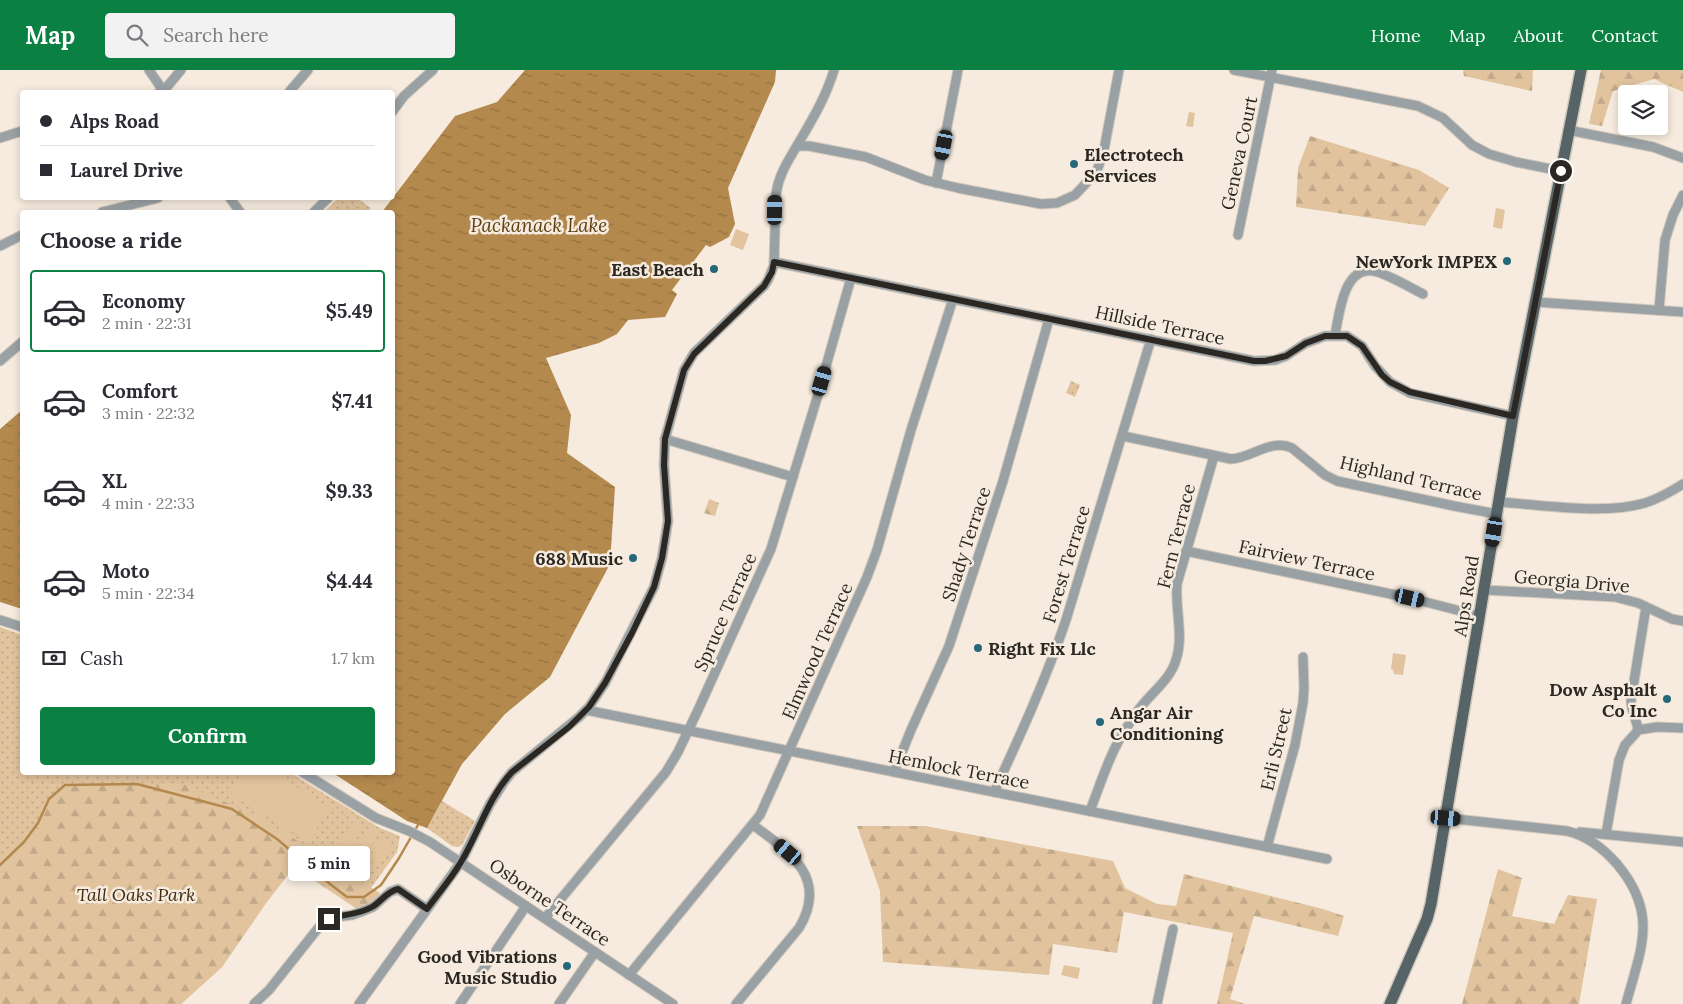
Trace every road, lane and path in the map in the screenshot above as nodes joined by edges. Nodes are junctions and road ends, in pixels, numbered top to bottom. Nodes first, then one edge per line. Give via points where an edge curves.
1 (149, 70) edge
2 (181, 70) edge
3 (308, 70) edge
4 (433, 70) edge
5 (834, 70) edge
6 (958, 70) edge
7 (1119, 70) edge
8 (1234, 70) edge
9 (1581, 70) edge
10 (1271, 74) edge
11 (161, 90) edge
12 (164, 90) edge
13 (291, 90) edge
14 (395, 108) edge
15 (1568, 130) junction
16 (20, 132) edge
17 (0, 138) edge
18 (797, 146) junction
19 (1683, 158) edge
20 (1561, 171) junction
21 (936, 183) junction
22 (1683, 196) edge
23 (150, 200) edge
24 (326, 200) edge
25 (110, 210) edge
26 (316, 210) edge
27 (1238, 235) dead end
28 (20, 236) edge
29 (0, 246) edge
30 (774, 262) junction
31 (851, 278) junction
32 (1423, 294) dead end
33 (954, 299) junction
34 (1535, 302) junction
35 (1659, 310) junction
36 (1683, 312) edge
37 (1049, 318) junction
38 (1335, 335) junction
39 (1151, 339) junction
40 (20, 344) edge
41 (0, 361) edge
42 (1513, 416) junction
43 (1123, 436) junction
44 (665, 439) junction
45 (1214, 456) junction
46 (793, 477) junction
47 (1683, 484) edge
48 (1498, 508) junction
49 (1186, 551) junction
50 (1485, 590) junction
51 (1646, 607) junction
52 (1480, 616) junction
53 (0, 620) edge
54 (1683, 620) edge
55 (20, 626) edge
56 (1303, 657) dead end
57 (586, 710) junction
58 (1683, 728) edge
59 (689, 730) junction
60 (1638, 730) junction
61 (790, 751) junction
62 (894, 772) junction
63 (307, 775) edge
64 (994, 792) junction
65 (1090, 811) junction
66 (1446, 818) junction
67 (753, 825) junction
68 (1567, 830) junction
69 (1606, 834) junction
70 (1683, 842) edge
71 (1267, 847) junction
72 (1327, 860) dead end
73 (461, 862) junction
74 (526, 906) junction
75 (427, 909) junction
76 (545, 918) junction
77 (1173, 929) dead end
78 (596, 952) junction
79 (629, 975) junction
80 (659, 1000) edge
81 (254, 1004) edge
82 (359, 1004) edge
83 (460, 1004) edge
84 (559, 1004) edge
85 (674, 1004) edge
86 (736, 1004) edge
87 (1157, 1004) edge
88 (1390, 1004) edge
89 (1626, 1004) edge

1 - 11 street
2 - 12 street
3 - 13 street
4 - 14 street
5 - 18 street via 823,100
6 - 21 street
7 - 21 street via 1101,159 1090,180 1075,195 1056,204 1041,204
8 - 10 street
9 - 15 main road, Alps Road
10 - 20 street via 1418,106 1443,118 1472,145 1489,154
10 - 27 street, Geneva Court
15 - 19 street via 1653,147
15 - 20 main road, Alps Road
16 - 17 street
18 - 21 street via 866,157
18 - 30 street via 778,183
20 - 34 main road, Alps Road
22 - 35 street via 1665,240
23 - 25 street
24 - 26 street
28 - 29 street
30 - 31 street, Hillside Terrace
30 - 44 street via 764,286 688,361
31 - 33 street, Hillside Terrace
31 - 46 street, Spruce Terrace
32 - 38 street via 1375,271 1361,272 1346,289
33 - 37 street, Hillside Terrace
33 - 61 street, Elmwood Terrace via 911,430 877,550
34 - 35 street
34 - 42 main road, Alps Road
35 - 36 street
37 - 39 street, Hillside Terrace
37 - 62 street, Shady Terrace via 1003,481 949,646
38 - 39 street, Hillside Terrace via 1315,339 1286,356 1265,361
38 - 42 street via 1347,336 1362,346 1382,375 1398,388
39 - 43 street, Forest Terrace
40 - 41 street
42 - 48 main road, Alps Road
43 - 45 street, Highland Terrace
43 - 64 street, Forest Terrace via 1051,663
44 - 46 street
44 - 57 street via 668,521 658,575 632,633
45 - 48 street, Highland Terrace via 1239,458 1271,446 1285,445 1336,481
45 - 49 street, Fern Terrace
46 - 59 street, Spruce Terrace via 766,560
47 - 48 street via 1646,502 1616,507
48 - 50 main road, Alps Road
49 - 52 street, Fairview Terrace
49 - 65 street, Fern Terrace via 1176,595 1180,628 1176,662 1169,677 1125,729
50 - 51 street, Georgia Drive via 1615,597
50 - 52 main road, Alps Road
51 - 54 street, Georgia Drive via 1661,615
51 - 60 street via 1631,700
52 - 66 main road, Alps Road
53 - 55 street
56 - 71 street, Erli Street via 1300,720
57 - 59 street, Hemlock Terrace
57 - 73 street via 512,772 490,804
58 - 60 street
59 - 61 street, Hemlock Terrace
59 - 76 street, Spruce Terrace via 666,772
60 - 69 street via 1618,760
61 - 62 street, Hemlock Terrace
61 - 67 street, Elmwood Terrace
62 - 64 street, Hemlock Terrace
63 - 73 street, Osborne Terrace via 363,811 430,842
64 - 65 street, Hemlock Terrace
65 - 71 street, Hemlock Terrace
66 - 68 street
66 - 88 main road, Alps Road via 1426,919
67 - 79 street, Elmwood Terrace
67 - 86 street via 802,867 809,882 810,901 799,928
68 - 69 street
68 - 89 street via 1598,844 1611,857 1628,878 1640,904 1643,937
69 - 70 street
71 - 72 street, Hemlock Terrace
73 - 74 street, Osborne Terrace
73 - 75 street
74 - 76 street, Osborne Terrace
74 - 83 street
75 - 81 street via 398,889 363,912 329,919 318,927 269,990
75 - 82 street
76 - 78 street, Osborne Terrace
77 - 87 street
78 - 79 street, Osborne Terrace
78 - 84 street
79 - 80 street, Osborne Terrace
80 - 85 street, Osborne Terrace

